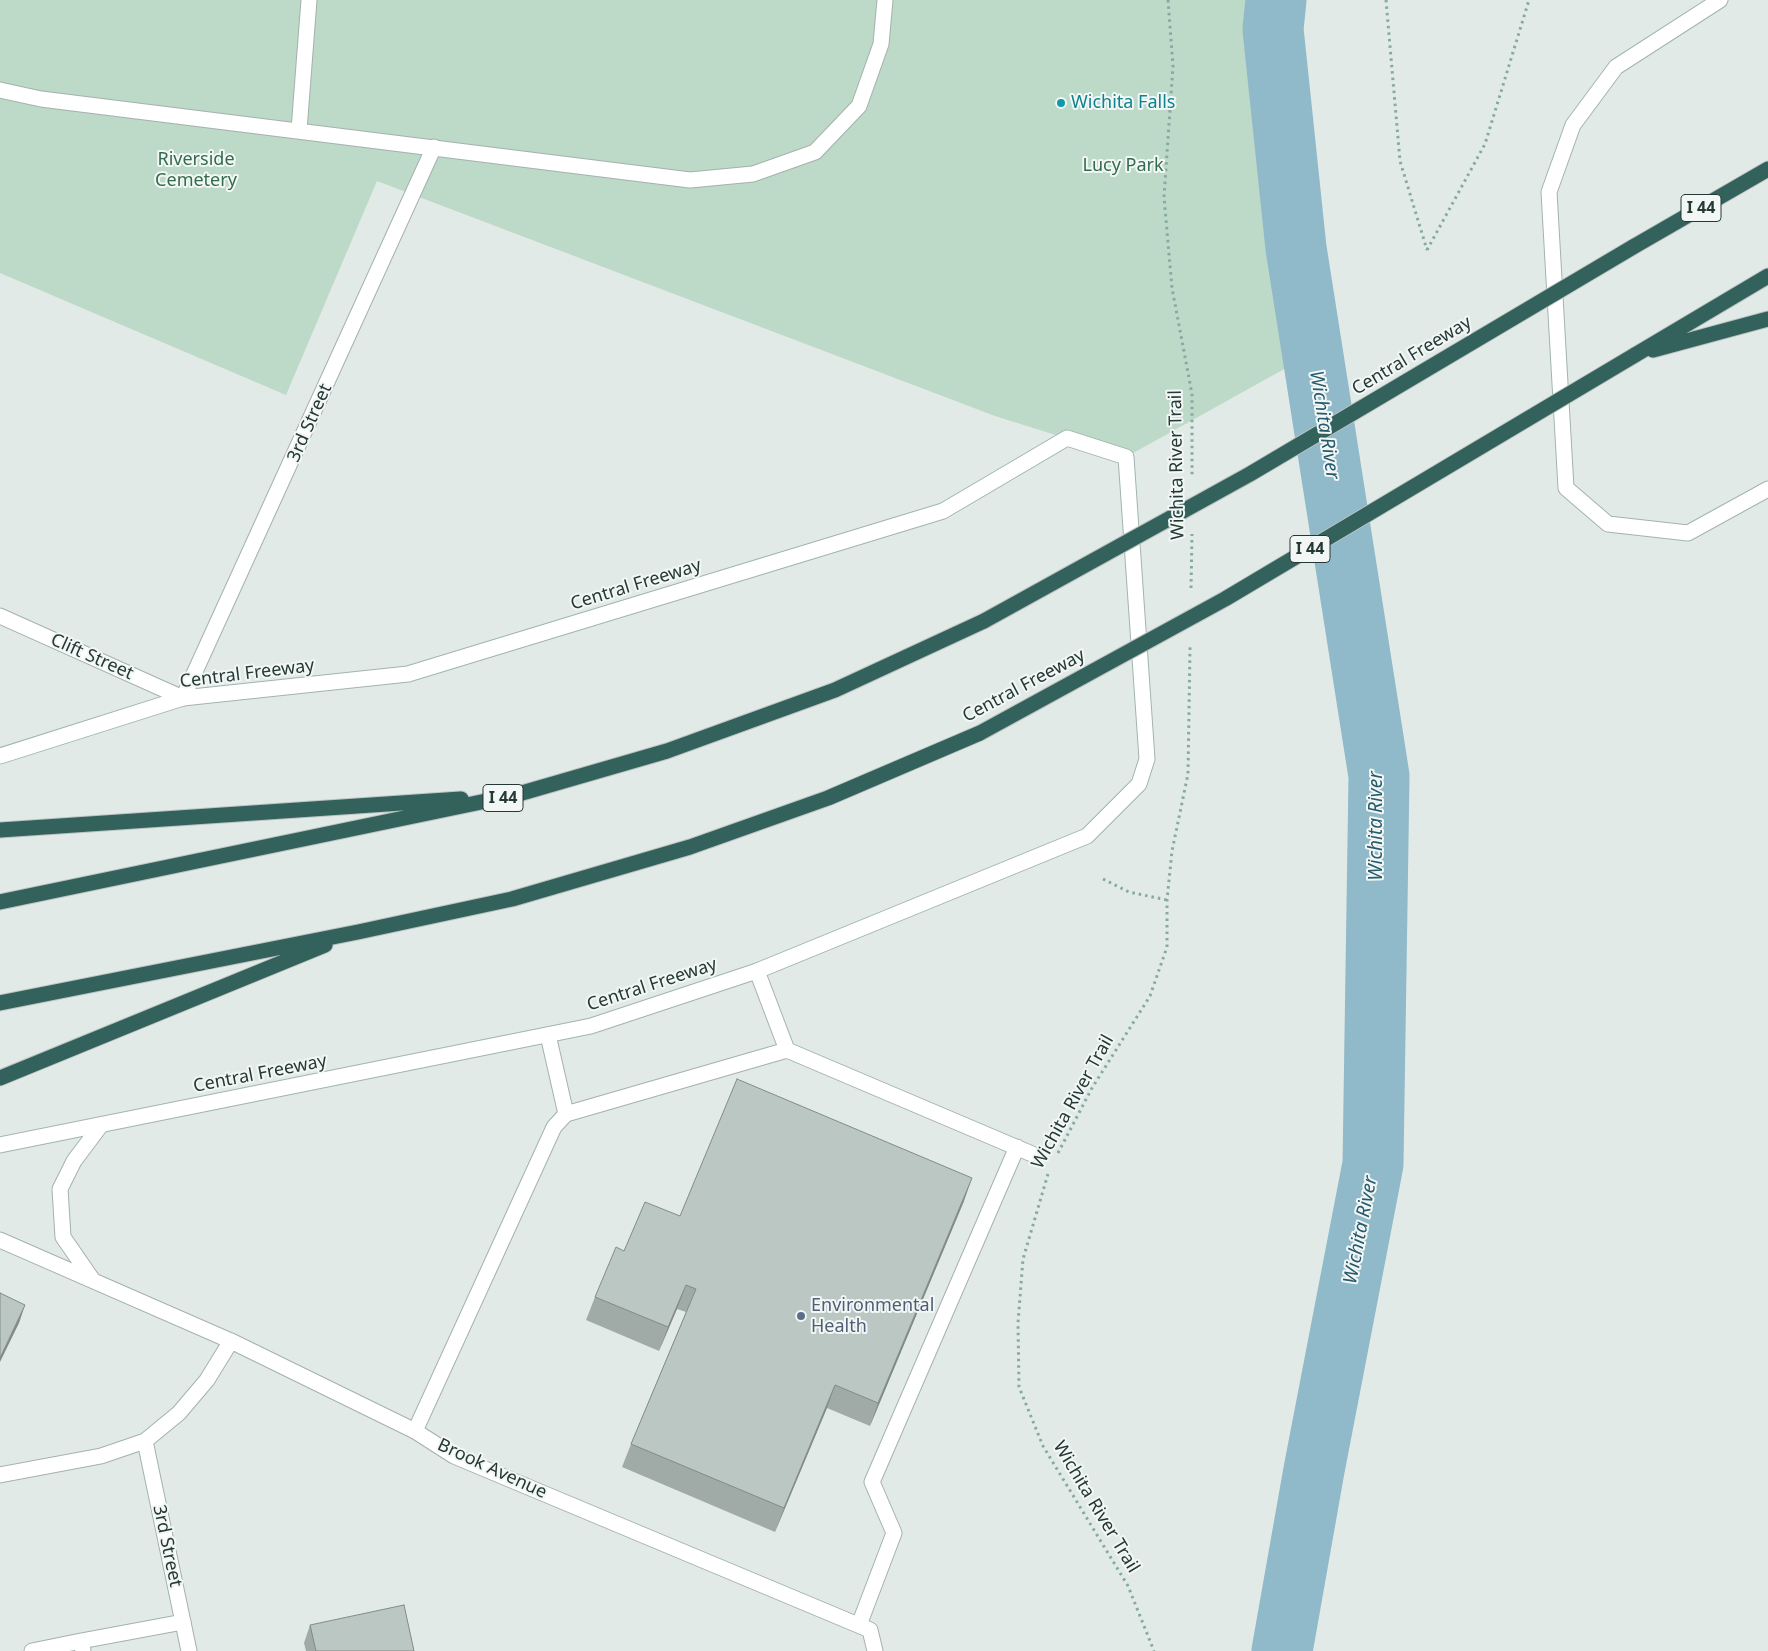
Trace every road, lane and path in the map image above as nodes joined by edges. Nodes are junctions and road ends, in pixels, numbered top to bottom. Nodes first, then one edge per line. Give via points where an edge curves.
1 (309, 0) edge
2 (885, 0) edge
3 (1168, 0) edge
4 (1386, 0) edge
5 (1529, 0) edge
6 (1720, 0) edge
7 (0, 90) edge
8 (299, 130) junction
9 (434, 147) junction
10 (1768, 169) edge
11 (1768, 276) edge
12 (1768, 320) edge
13 (1635, 355) junction
14 (1192, 485) dead end
15 (1768, 490) edge
16 (1192, 525) dead end
17 (1191, 595) dead end
18 (0, 616) edge
19 (1190, 644) dead end
20 (183, 698) junction
21 (0, 756) edge
22 (515, 795) junction
23 (0, 830) edge
24 (1103, 879) dead end
25 (1167, 900) junction
26 (0, 902) edge
27 (358, 932) junction
28 (757, 971) junction
29 (0, 1003) edge
30 (548, 1035) junction
31 (787, 1050) junction
32 (0, 1078) edge
33 (566, 1114) junction
34 (101, 1125) junction
35 (0, 1145) edge
36 (1017, 1148) junction
37 (1032, 1154) dead end
38 (1057, 1154) dead end
39 (1050, 1169) dead end
40 (0, 1240) edge
41 (93, 1280) junction
42 (231, 1341) junction
43 (415, 1431) junction
44 (145, 1441) junction
45 (0, 1475) edge
46 (182, 1622) junction
47 (865, 1627) junction
48 (82, 1646) edge
49 (32, 1651) edge
50 (189, 1651) edge
51 (875, 1651) edge
52 (1154, 1651) edge

1 - 8 main road
2 - 9 main road via 881,44 859,106 815,152 753,174 690,180
3 - 14 path, Wichita River Trail via 1173,66 1164,197 1172,288 1192,394
4 - 5 path via 1400,161 1427,250 1486,144
6 - 15 main road via 1616,67 1573,125 1549,192 1566,488 1608,524 1688,533
7 - 8 main road via 41,99
8 - 9 main road
9 - 20 main road, 3rd Street
10 - 22 highway, Central Freeway / I 44, bridge via 1250,474 984,621 835,690 667,751
11 - 13 highway, Central Freeway / I 44
12 - 13 highway
13 - 27 highway, Central Freeway / I 44, bridge via 1226,600 980,733 828,798 690,847 512,899
16 - 17 path, Wichita River Trail
18 - 20 main road, Clift Street
19 - 25 path, Wichita River Trail via 1188,774 1172,851
20 - 21 main road, Central Freeway
20 - 28 main road, Central Freeway via 408,674 943,510 1067,438 1126,457 1147,759 1139,784 1087,836
22 - 23 highway
22 - 26 highway, Central Freeway / I 44
24 - 25 path via 1129,892
25 - 38 path, Wichita River Trail via 1167,947 1150,996 1092,1088
27 - 29 highway, Central Freeway / I 44
27 - 32 highway
28 - 30 main road, Central Freeway via 591,1026
28 - 31 main road
30 - 33 main road
30 - 34 main road, Central Freeway
31 - 33 main road
31 - 36 main road
33 - 43 main road via 554,1127
34 - 35 main road, Central Freeway
34 - 41 main road via 74,1161 60,1189 63,1237
36 - 37 main road
36 - 47 main road via 872,1482 894,1533
39 - 52 path, Wichita River Trail via 1023,1259 1018,1323 1019,1387 1043,1446 1128,1586
40 - 41 main road, Brook Avenue
41 - 42 main road, Brook Avenue
42 - 43 main road, Brook Avenue
42 - 44 main road via 207,1380 179,1412
43 - 47 main road, Brook Avenue via 454,1456
44 - 45 main road via 101,1456
44 - 46 main road, 3rd Street
46 - 48 main road
46 - 50 main road, 3rd Street
47 - 51 main road
48 - 49 main road

